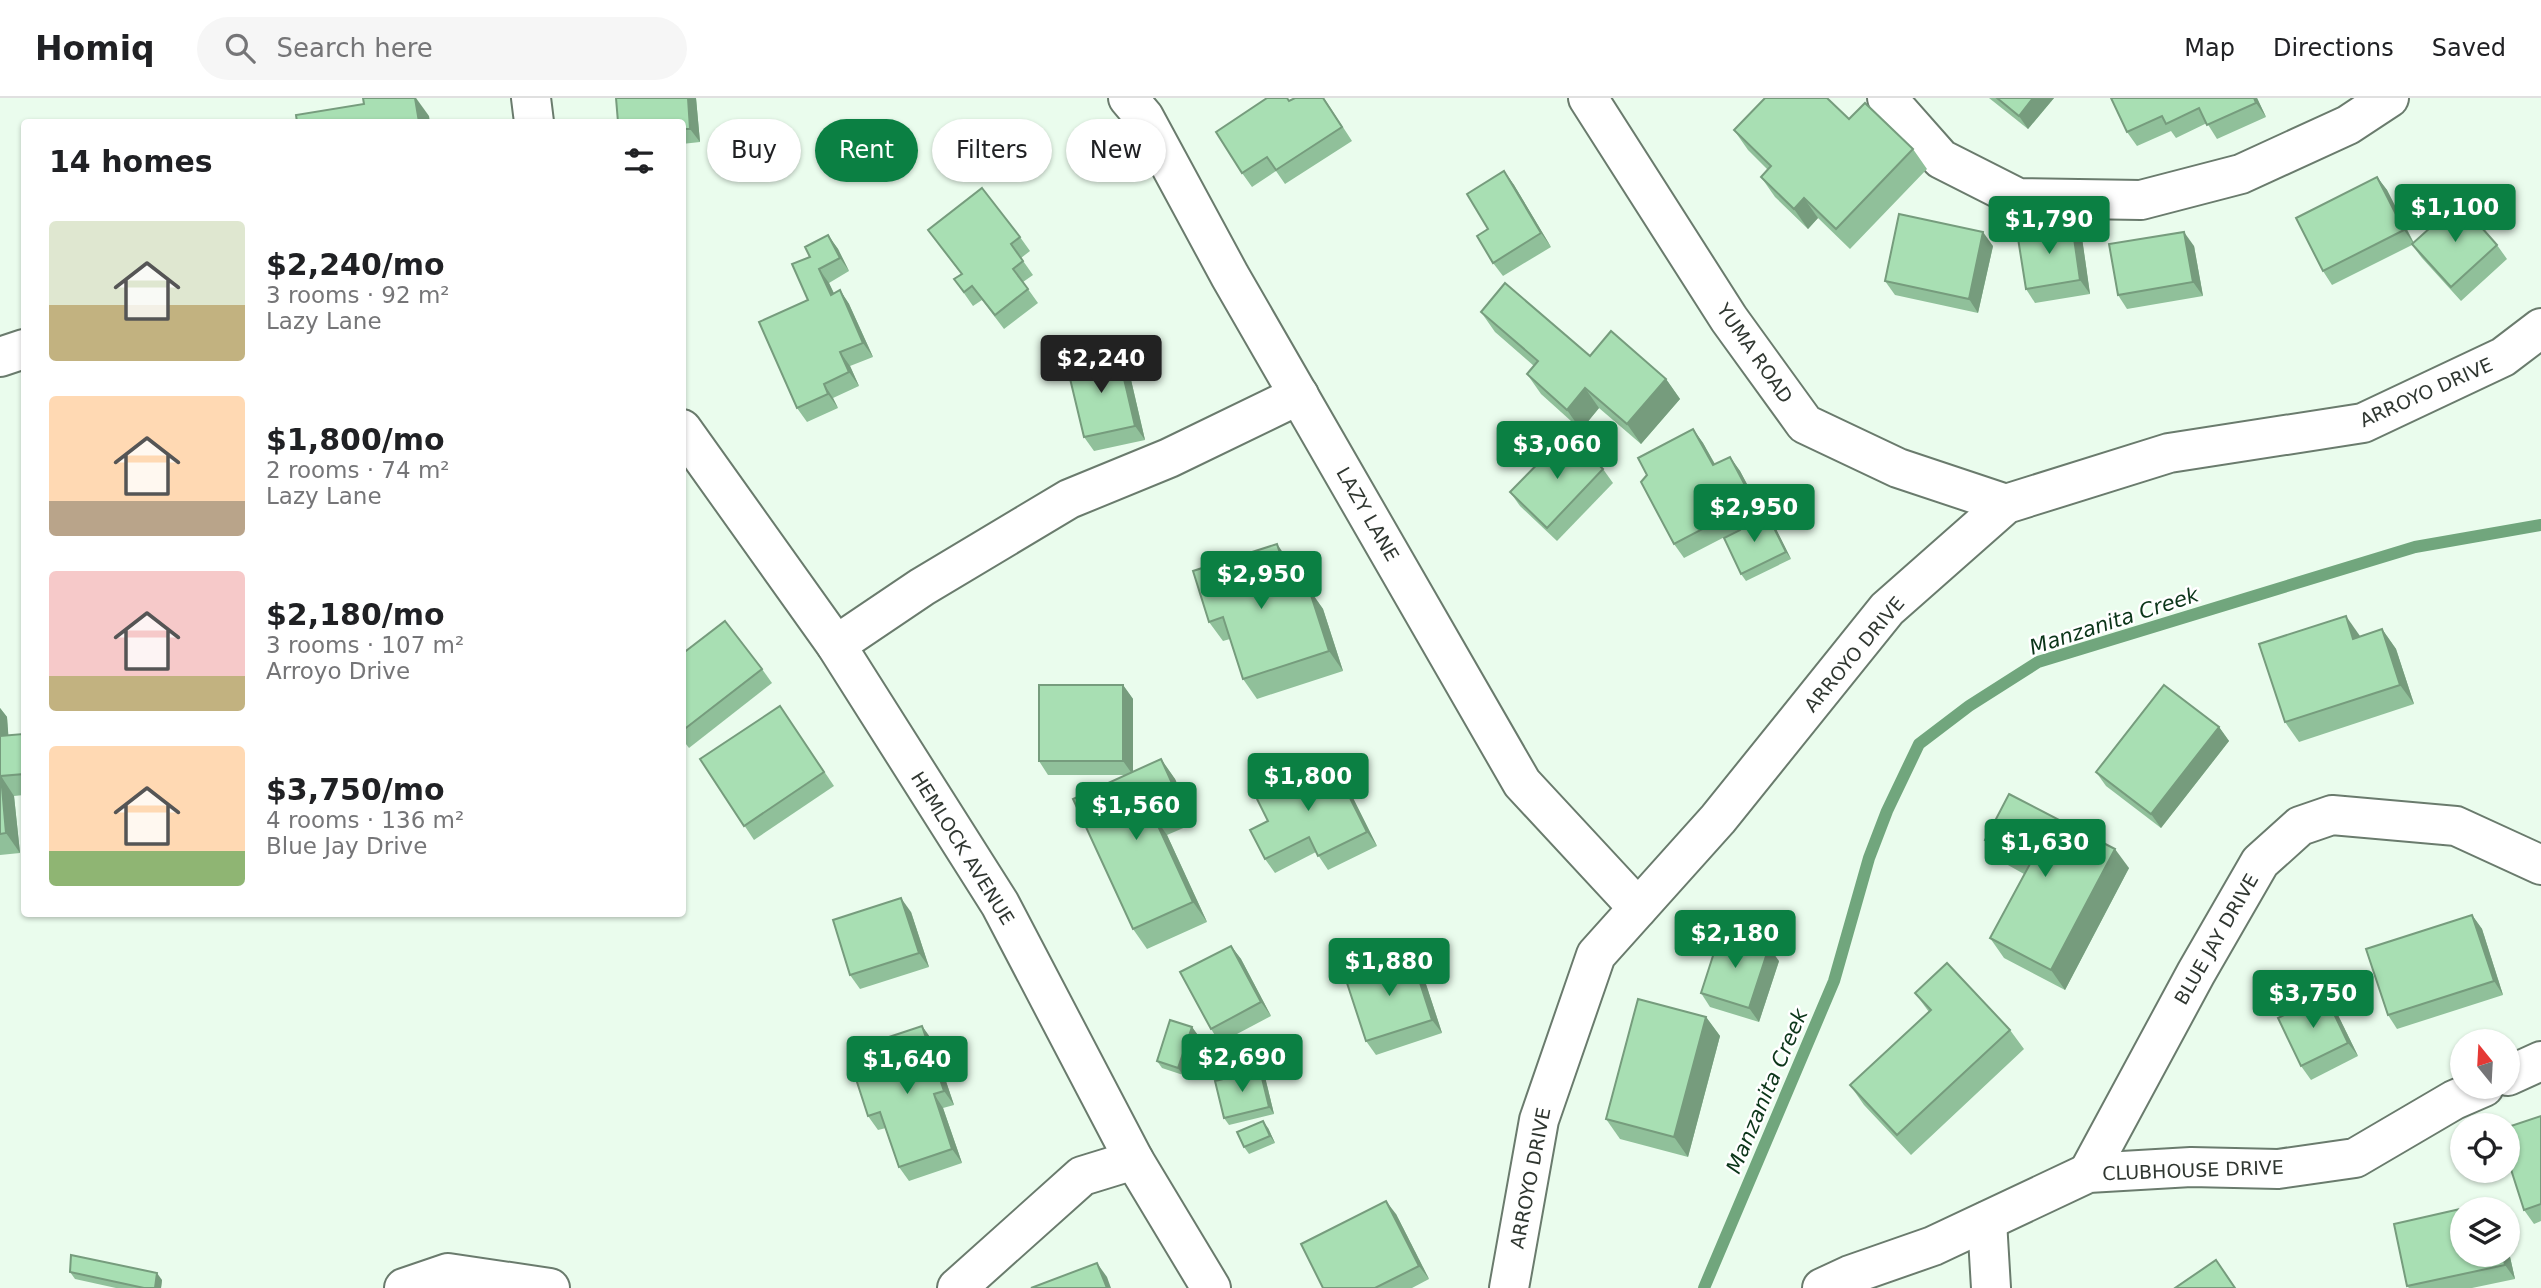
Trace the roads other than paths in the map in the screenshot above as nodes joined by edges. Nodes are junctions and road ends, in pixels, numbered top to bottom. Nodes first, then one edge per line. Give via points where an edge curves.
1 (531, 98) edge
2 (1128, 98) edge
3 (1588, 98) edge
4 (1887, 98) edge
5 (2389, 98) edge
6 (534, 119) edge
7 (2541, 328) edge
8 (21, 350) edge
9 (0, 357) edge
10 (1299, 395) junction
11 (686, 435) edge
12 (2006, 504) junction
13 (836, 646) junction
14 (2541, 865) edge
15 (1638, 908) junction
16 (2541, 1061) edge
17 (2520, 1071) edge
18 (2456, 1099) edge
19 (1133, 1160) junction
20 (2088, 1173) junction
21 (1987, 1221) junction
22 (404, 1288) edge
23 (550, 1288) edge
24 (957, 1288) edge
25 (1211, 1288) edge
26 (1509, 1288) edge
27 (1822, 1288) edge
28 (1991, 1288) edge

1 - 6 street
2 - 10 street, LAZY LANE via 1144,117
3 - 12 street, YUMA ROAD via 1729,319 1805,424 1898,468
4 - 5 street via 1941,159 2018,198 2141,200 2241,174 2348,125
7 - 12 street, ARROYO DRIVE via 2503,357 2363,423 2169,453
8 - 9 street
10 - 13 street via 1169,458 1069,499 922,587
10 - 15 street, LAZY LANE via 1522,783
11 - 13 street, HEMLOCK AVENUE
12 - 15 street, ARROYO DRIVE via 1887,609 1718,819
13 - 19 street, HEMLOCK AVENUE via 1000,904
14 - 20 street, BLUE JAY DRIVE via 2456,826 2332,815 2300,826 2260,862
15 - 26 street, ARROYO DRIVE via 1596,955 1539,1120
16 - 17 street
18 - 20 street, CLUBHOUSE DRIVE via 2355,1158 2278,1169 2191,1167
19 - 24 street via 1082,1176
19 - 25 street, HEMLOCK AVENUE
20 - 21 street, CLUBHOUSE DRIVE
21 - 27 street, CLUBHOUSE DRIVE
21 - 28 street
22 - 23 street via 448,1273

